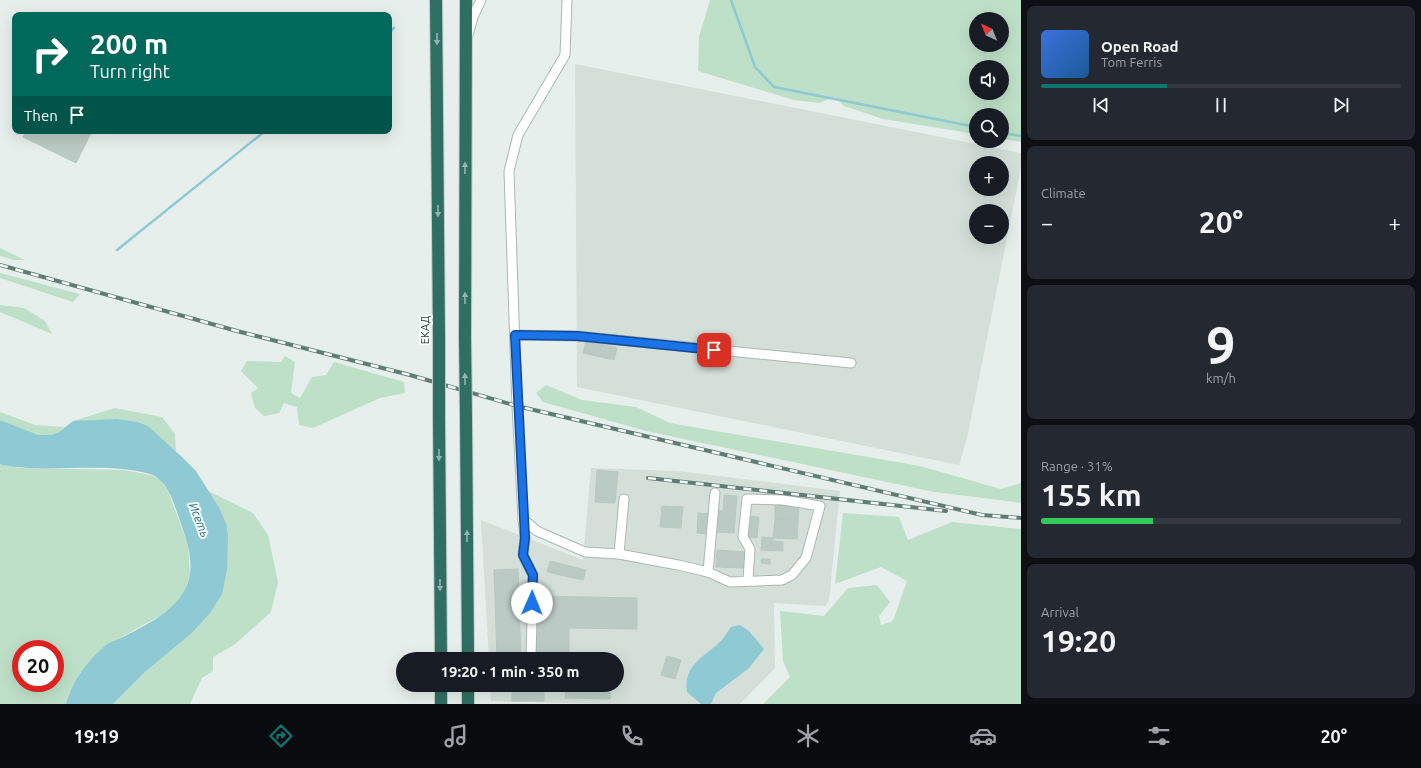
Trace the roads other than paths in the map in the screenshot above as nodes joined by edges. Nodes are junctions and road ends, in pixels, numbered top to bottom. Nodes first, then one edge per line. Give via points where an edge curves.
1 (436, 0) edge
2 (466, 0) edge
3 (481, 0) edge
4 (567, 0) edge
5 (465, 44) junction
6 (515, 335) junction
7 (851, 364) dead end
8 (715, 493) dead end
9 (624, 499) dead end
10 (523, 519) junction
11 (619, 554) junction
12 (708, 572) junction
13 (748, 580) junction
14 (441, 652) edge
15 (468, 652) edge
16 (531, 652) edge
17 (441, 692) edge
18 (468, 692) edge
19 (441, 704) edge
20 (468, 704) edge

1 -> 14 highway, ЕКАД, bridge
2 - 5 highway
3 - 5 street
4 - 6 street via 565,55 518,135 509,171
15 -> 5 highway, bridge
6 - 7 street via 577,336
6 - 10 street
8 - 12 street
9 - 11 street
10 - 11 street via 537,531 585,552
10 - 16 street via 523,555 533,575
11 - 12 street
12 - 13 street via 730,582
13 - 13 street via 782,580 792,575 806,558 820,506 783,500 746,499 743,537 750,549
17 - 19 highway
18 - 20 highway

